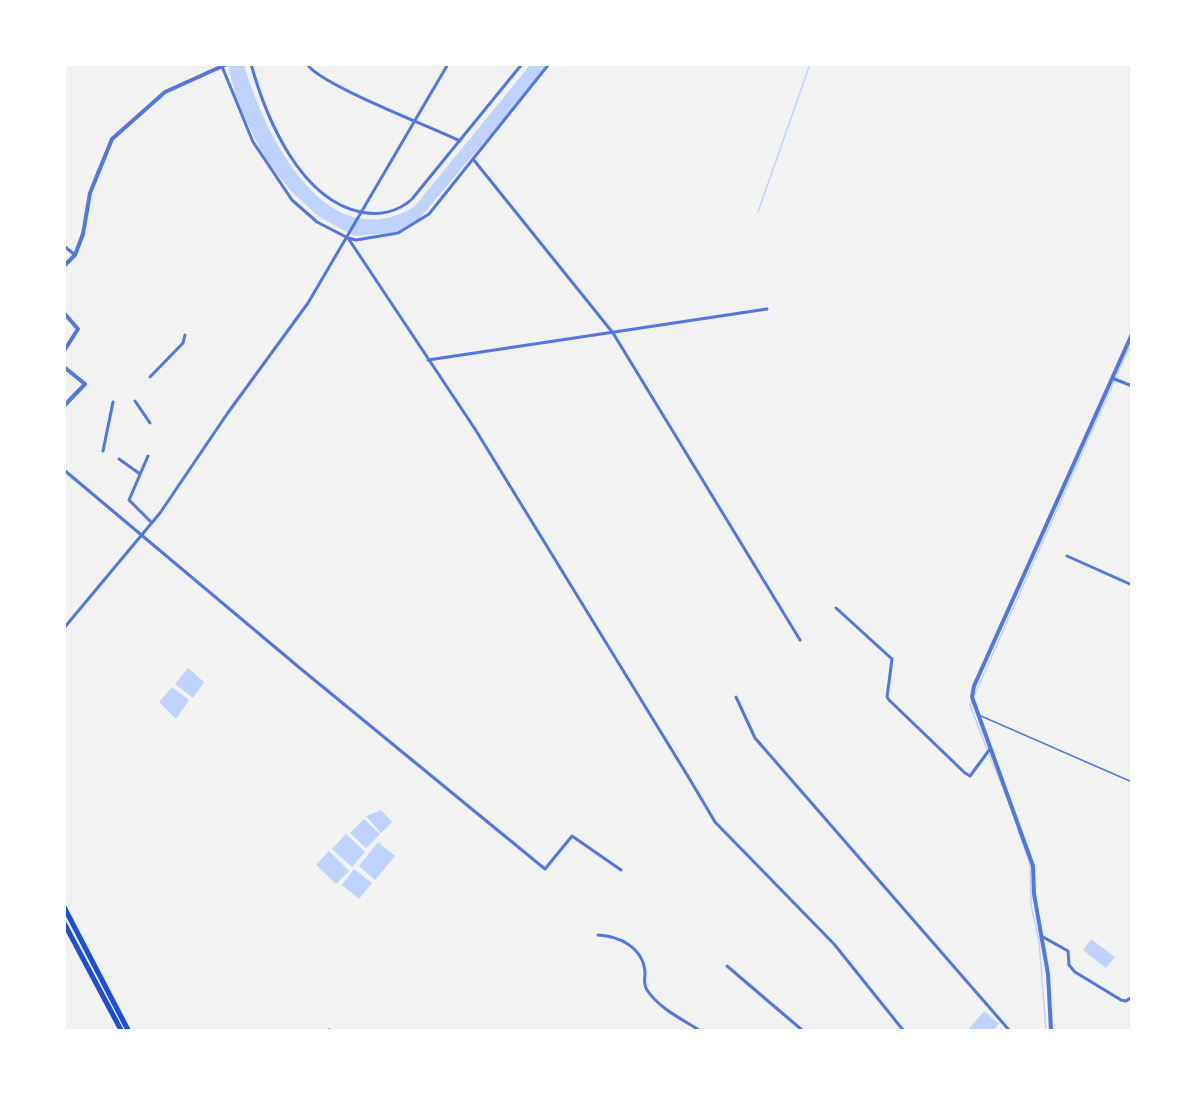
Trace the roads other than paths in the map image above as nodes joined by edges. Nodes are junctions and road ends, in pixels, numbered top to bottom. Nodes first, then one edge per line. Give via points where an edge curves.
1 (251, 64) edge
2 (308, 64) edge
3 (448, 64) edge
4 (522, 64) edge
5 (549, 64) edge
6 (223, 65) edge
7 (417, 120) junction
8 (460, 141) junction
9 (473, 159) junction
10 (363, 213) junction
11 (348, 238) junction
12 (64, 246) edge
13 (75, 255) junction
14 (64, 266) edge
15 (767, 309) dead end
16 (64, 313) edge
17 (613, 333) junction
18 (1131, 334) edge
19 (185, 335) dead end
20 (64, 351) edge
21 (428, 360) junction
22 (64, 367) edge
23 (150, 376) dead end
24 (1112, 378) junction
25 (1131, 386) edge
26 (135, 401) dead end
27 (113, 402) dead end
28 (64, 406) edge
29 (150, 423) dead end
30 (103, 451) dead end
31 (148, 456) dead end
32 (119, 459) dead end
33 (64, 470) edge
34 (140, 474) junction
35 (152, 523) junction
36 (142, 535) junction
37 (1037, 544) junction
38 (1044, 548) dead end
39 (1067, 556) dead end
40 (1131, 585) edge
41 (836, 608) dead end
42 (64, 628) edge
43 (800, 640) dead end
44 (736, 697) dead end
45 (977, 714) junction
46 (990, 749) junction
47 (1131, 782) edge
48 (621, 870) dead end
49 (64, 907) edge
50 (64, 923) edge
51 (598, 935) dead end
52 (1043, 937) junction
53 (727, 966) dead end
54 (1131, 997) edge
55 (121, 1030) edge
56 (128, 1030) edge
57 (699, 1030) edge
58 (802, 1030) edge
59 (903, 1030) edge
60 (1009, 1030) edge
61 (1051, 1030) edge

1 - 10 street via 259,93 281,141 307,179 346,209
2 - 7 street via 361,98
3 - 7 street
4 - 8 street
5 - 9 street
6 - 11 street via 254,142 292,200 317,222
6 - 13 street via 165,92 112,139 90,193
7 - 8 street
7 - 10 street
8 - 10 street via 408,202 384,213
9 - 11 street via 429,214 412,226 398,233
9 - 17 street
10 - 11 street
11 - 21 street
11 - 35 street via 308,303
12 - 13 street
13 - 14 street
15 - 17 street
16 - 20 street via 78,329
17 - 21 street
17 - 43 street
18 - 24 street
19 - 23 street via 183,343
21 - 59 street via 476,429 707,812 834,944
22 - 28 street via 85,384
24 - 25 street
24 - 37 street
26 - 29 street
27 - 30 street
31 - 34 street
32 - 34 street
33 - 36 street
34 - 35 street via 129,500
35 - 36 street
36 - 42 street
36 - 48 street via 545,869 572,836
37 - 38 street
37 - 45 street via 974,686 972,697
39 - 40 street
41 - 46 street via 892,659 887,697 965,773 970,776
44 - 60 street via 755,738
45 - 46 street
45 - 47 lane
46 - 52 street via 1029,853
49 - 56 main road
50 - 55 main road
51 - 57 street via 624,940 635,949 644,966 648,992 673,1015
52 - 54 street via 1068,951 1069,965 1075,972 1121,1000
52 - 61 street
53 - 58 street

